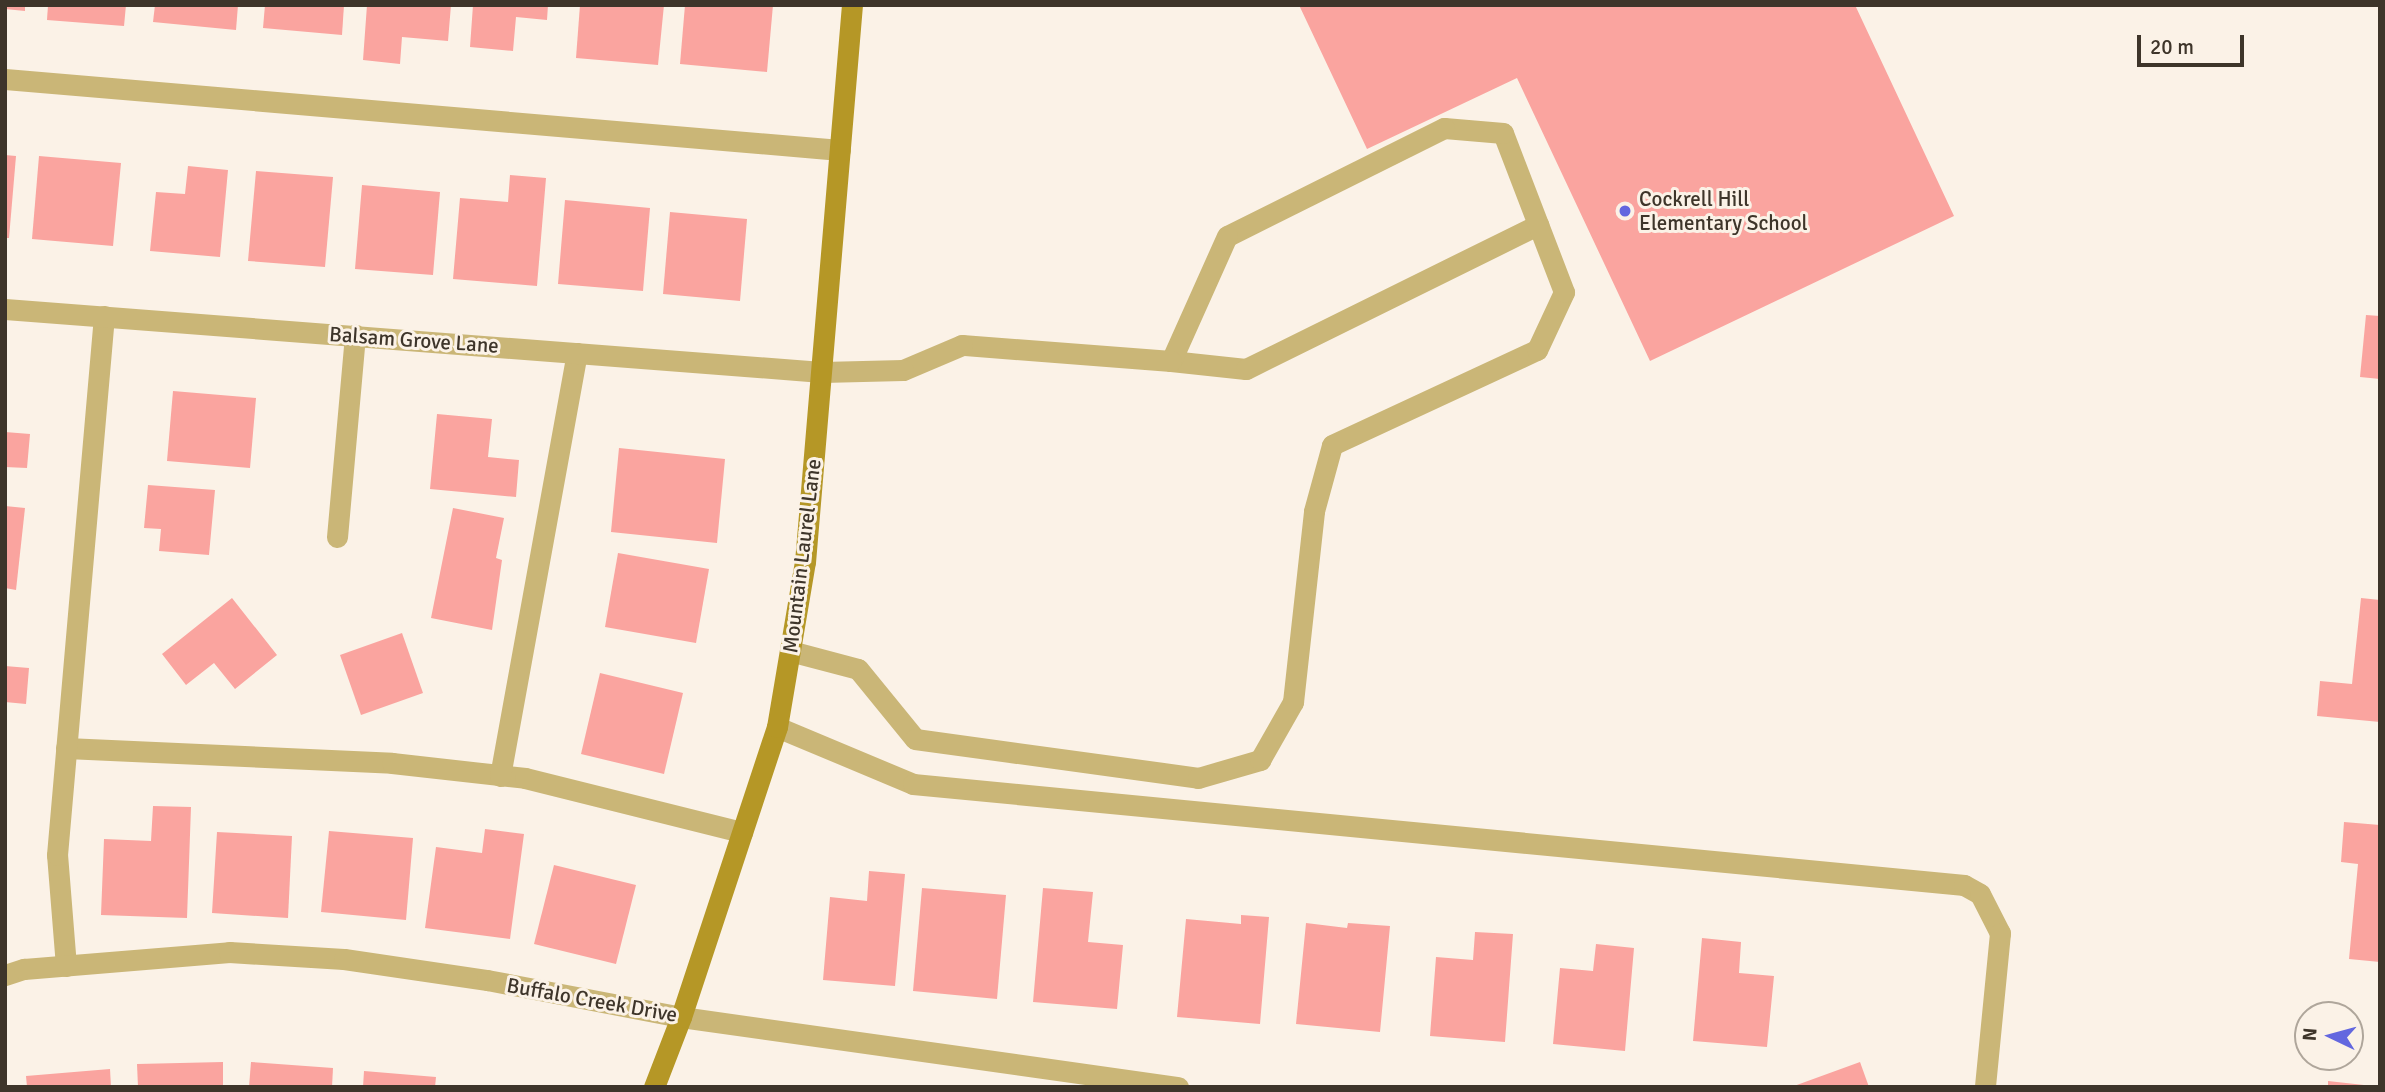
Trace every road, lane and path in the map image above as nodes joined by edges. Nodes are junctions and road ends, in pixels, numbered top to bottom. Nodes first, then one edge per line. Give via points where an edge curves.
1 (852, 5) edge
2 (5, 79) edge
3 (841, 150) junction
4 (1538, 225) junction
5 (5, 309) edge
6 (104, 316) junction
7 (355, 335) junction
8 (577, 353) junction
9 (1171, 361) junction
10 (822, 372) junction
11 (337, 537) dead end
12 (790, 651) junction
13 (777, 727) junction
14 (66, 748) junction
15 (500, 776) junction
16 (742, 832) junction
17 (66, 966) junction
18 (5, 975) edge
19 (681, 1017) junction
20 (654, 1087) edge
21 (1178, 1087) edge
22 (1985, 1087) edge

1 - 3 street, Mountain Laurel Lane
2 - 3 street
3 - 10 street, Mountain Laurel Lane
4 - 9 street, Balsam Grove Lane via 1246,369
4 - 9 street via 1503,133 1444,128 1227,236
4 - 12 street via 1564,292 1537,350 1332,445 1314,511 1293,702 1260,760 1198,778 915,739 858,669
5 - 6 street, Balsam Grove Lane
6 - 7 street, Balsam Grove Lane
6 - 14 street
7 - 8 street, Balsam Grove Lane
7 - 11 street
8 - 10 street, Balsam Grove Lane
8 - 15 street
9 - 10 street, Balsam Grove Lane via 962,345 903,370
10 - 12 street, Mountain Laurel Lane via 805,562
12 - 13 street, Mountain Laurel Lane
13 - 16 street, Mountain Laurel Lane
13 - 22 street via 913,784 948,789 1964,885 1980,894 2000,933
14 - 15 street via 392,763
14 - 17 street via 57,855
15 - 16 street via 525,778
16 - 19 street, Mountain Laurel Lane
17 - 18 street, Buffalo Creek Drive
17 - 19 street, Buffalo Creek Drive via 229,952 344,959
19 - 20 street, Mountain Laurel Lane
19 - 21 street, Buffalo Creek Drive

